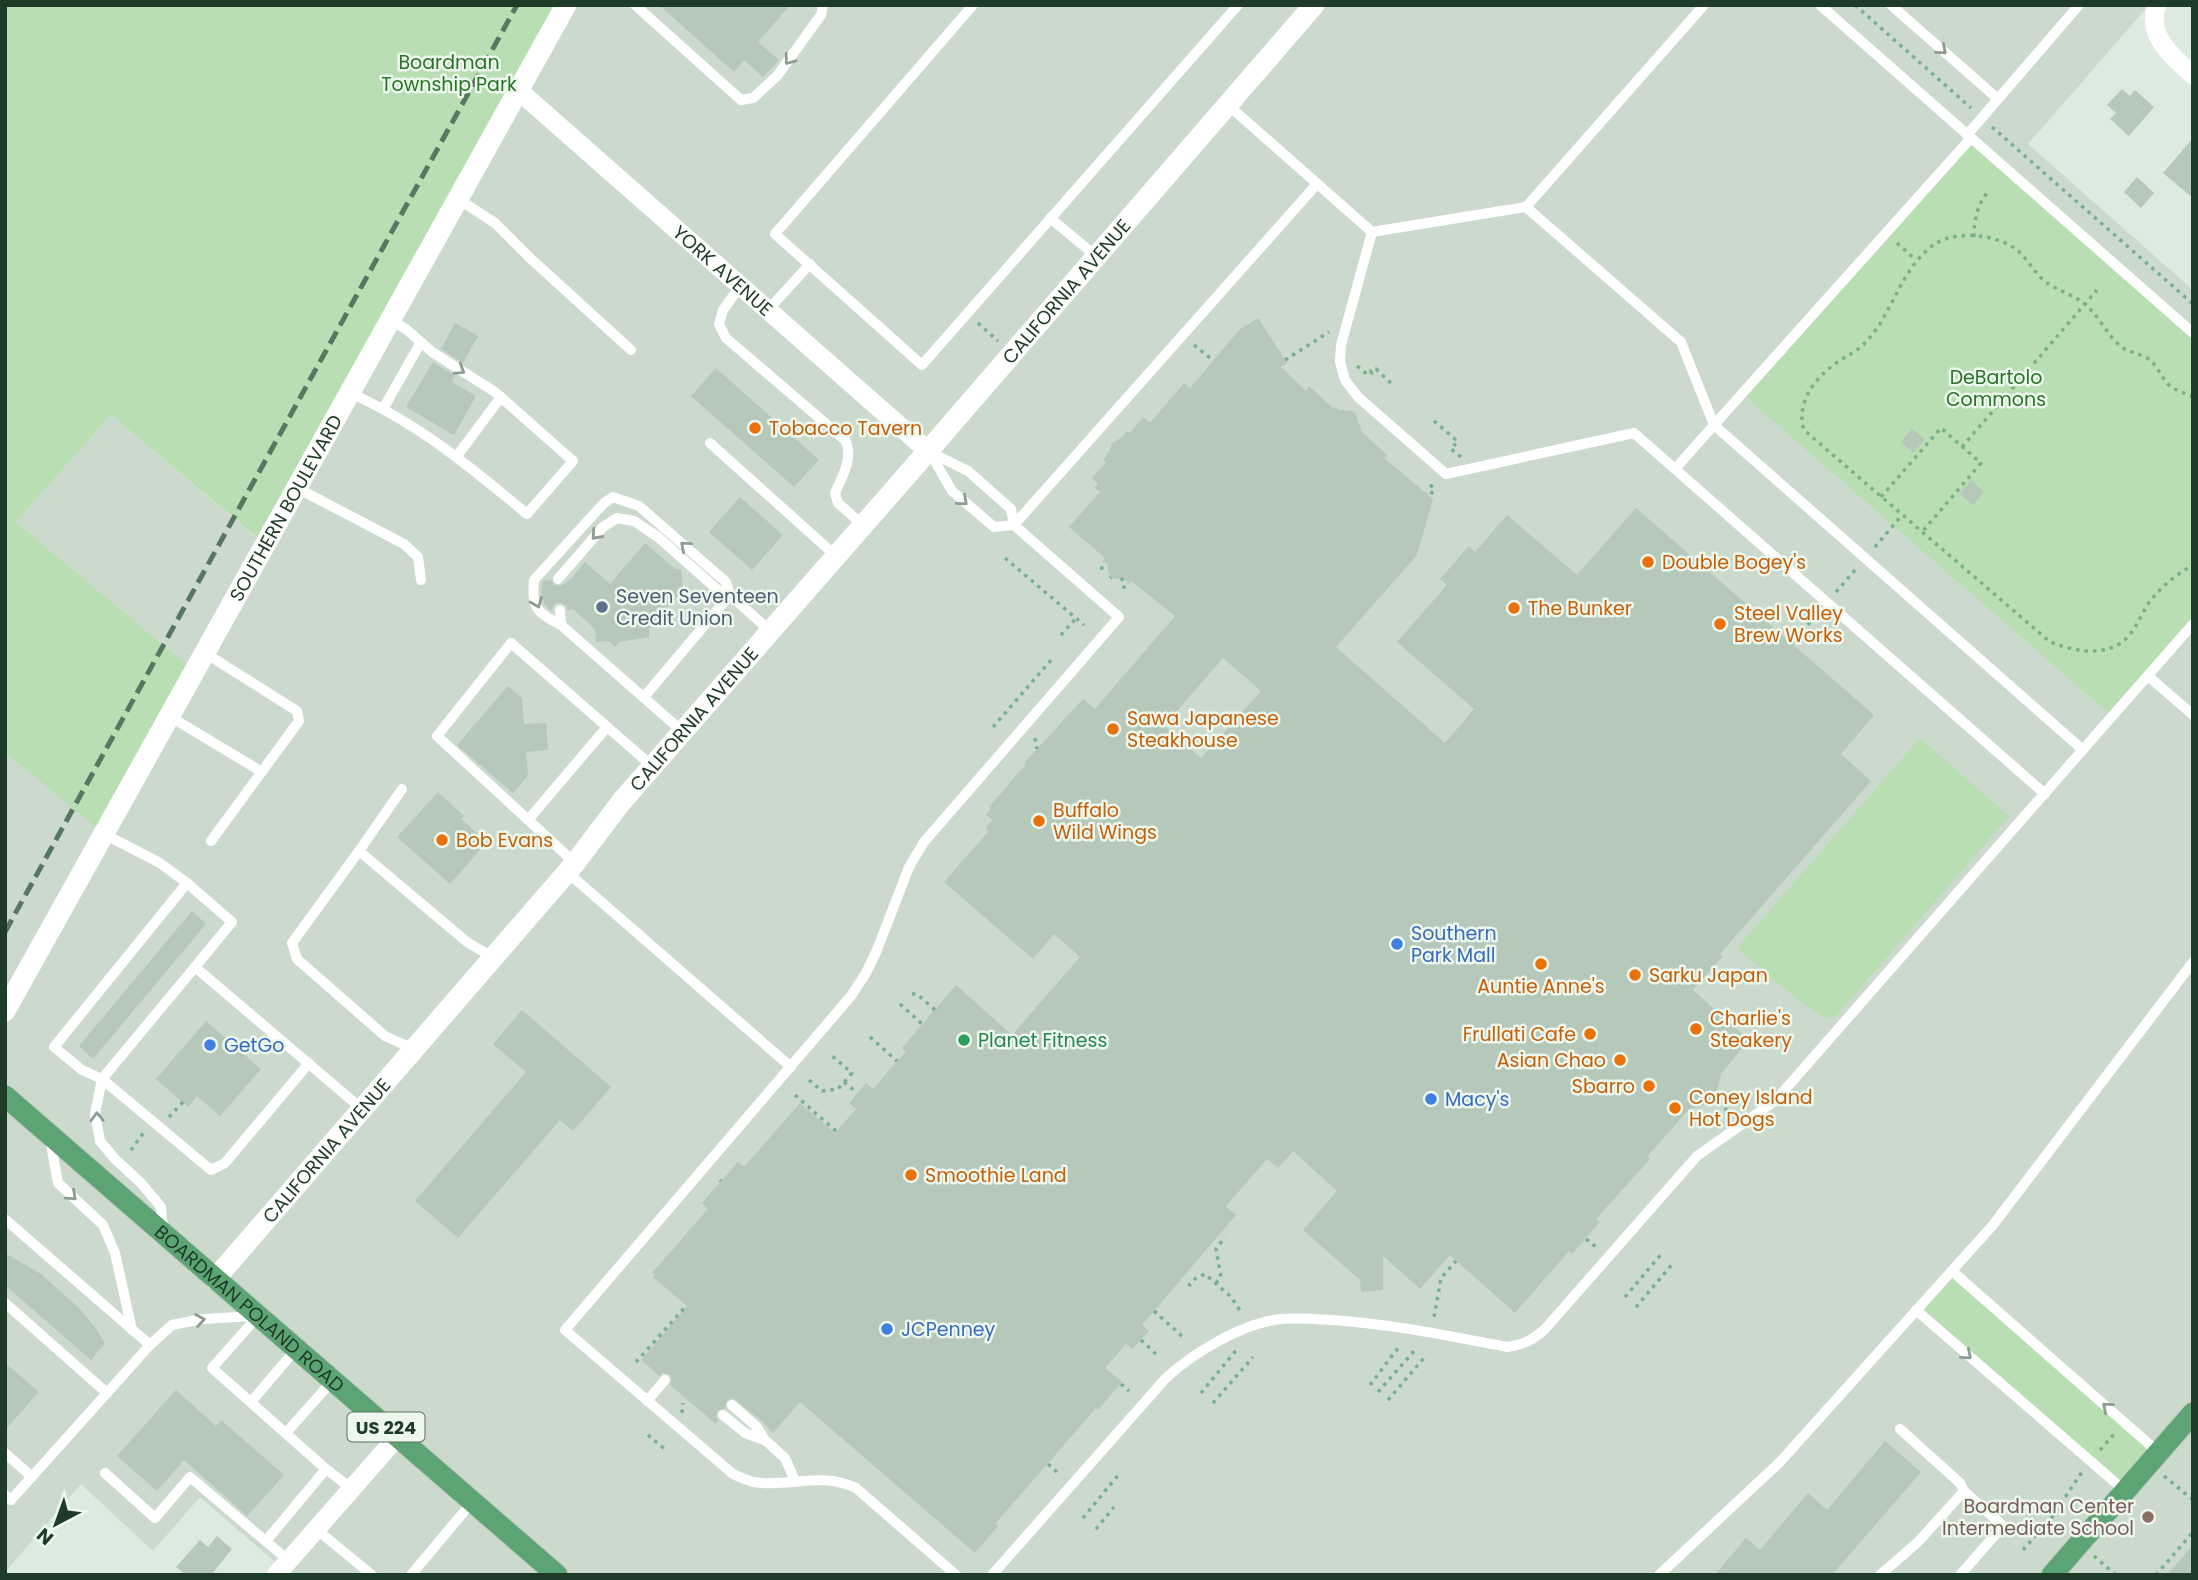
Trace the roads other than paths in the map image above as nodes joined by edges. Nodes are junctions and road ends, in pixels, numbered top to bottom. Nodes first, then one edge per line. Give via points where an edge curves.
1 (566, 5) edge
2 (635, 5) edge
3 (823, 5) edge
4 (973, 5) edge
5 (1237, 5) edge
6 (1314, 5) edge
7 (1704, 5) edge
8 (1820, 5) edge
9 (1891, 5) edge
10 (2078, 5) edge
11 (2157, 5) edge
12 (2193, 75) edge
13 (518, 90) junction
14 (1998, 99) junction
15 (1228, 105) junction
16 (1969, 136) junction
17 (1317, 184) junction
18 (457, 199) junction
19 (1526, 207) junction
20 (1050, 218) junction
21 (1372, 232) junction
22 (1096, 257) junction
23 (810, 264) junction
24 (741, 285) junction
25 (768, 310) junction
26 (390, 320) junction
27 (2193, 333) edge
28 (421, 342) junction
29 (631, 350) dead end
30 (349, 393) junction
31 (500, 397) junction
32 (383, 410) junction
33 (1714, 425) junction
34 (710, 443) dead end
35 (928, 451) junction
36 (457, 456) junction
37 (1675, 469) junction
38 (297, 487) junction
39 (1014, 525) junction
40 (864, 526) junction
41 (836, 557) junction
42 (558, 579) dead end
43 (421, 580) dead end
44 (730, 595) junction
45 (560, 610) dead end
46 (2193, 624) edge
47 (561, 625) junction
48 (771, 632) junction
49 (205, 653) junction
50 (2148, 676) junction
51 (643, 697) junction
52 (2193, 715) edge
53 (169, 716) junction
54 (607, 727) junction
55 (683, 732) junction
56 (2083, 750) junction
57 (653, 766) junction
58 (262, 772) junction
59 (402, 789) dead end
60 (2045, 794) junction
61 (528, 820) junction
62 (104, 834) junction
63 (211, 841) dead end
64 (359, 851) junction
65 (571, 868) junction
66 (187, 883) junction
67 (493, 958) junction
68 (2193, 962) edge
69 (195, 967) junction
70 (7, 1004) edge
71 (414, 1048) junction
72 (309, 1063) junction
73 (791, 1066) junction
74 (102, 1079) junction
75 (5, 1096) edge
76 (362, 1109) junction
77 (50, 1135) junction
78 (5, 1221) edge
79 (163, 1234) junction
80 (1951, 1271) junction
81 (215, 1279) junction
82 (5, 1303) edge
83 (1916, 1310) junction
84 (258, 1315) junction
85 (132, 1331) junction
86 (150, 1345) junction
87 (296, 1349) junction
88 (332, 1380) junction
89 (665, 1380) dead end
90 (107, 1393) junction
91 (648, 1401) junction
92 (251, 1402) junction
93 (732, 1405) dead end
94 (723, 1415) dead end
95 (2191, 1417) edge
96 (1900, 1429) dead end
97 (286, 1433) junction
98 (398, 1436) junction
99 (765, 1440) junction
100 (5, 1453) edge
101 (2154, 1458) junction
102 (326, 1469) junction
103 (104, 1473) dead end
104 (32, 1477) junction
105 (796, 1481) junction
106 (352, 1489) junction
107 (2125, 1490) junction
108 (1964, 1492) junction
109 (5, 1495) edge
110 (473, 1501) junction
111 (316, 1529) junction
112 (266, 1541) junction
113 (282, 1568) edge
114 (546, 1568) edge
115 (1882, 1574) edge
116 (372, 1575) edge
117 (411, 1575) edge
118 (956, 1575) edge
119 (992, 1575) edge
120 (1659, 1575) edge
121 (1960, 1575) edge
122 (2052, 1575) edge

1 - 13 street, SOUTHERN BOULEVARD
3 -> 2 lane via 821,15 777,76 753,98 741,100
4 - 23 lane via 775,233
5 - 20 lane
6 - 15 street, CALIFORNIA AVENUE
7 - 19 lane
8 - 16 lane
9 -> 14 lane
10 - 14 lane
11 - 12 street via 2156,32 2169,53
13 - 18 street, SOUTHERN BOULEVARD
13 - 24 street, YORK AVENUE
14 - 16 lane
15 - 17 lane
15 - 22 street, CALIFORNIA AVENUE
16 - 27 lane
16 - 33 lane
17 - 21 lane
17 - 39 lane
18 - 26 street, SOUTHERN BOULEVARD
18 - 29 lane via 495,223
19 - 21 lane
19 - 33 lane via 1681,342
20 - 22 lane
20 - 23 lane via 922,365
21 - 37 lane via 1341,345 1345,380 1358,397 1446,474 1634,433
22 - 35 street, CALIFORNIA AVENUE
23 - 25 lane
24 - 25 street, YORK AVENUE
24 - 40 lane via 719,324 726,338 845,440 847,466 835,493 838,503
25 - 35 street, YORK AVENUE
26 - 28 lane
26 - 30 street, SOUTHERN BOULEVARD
28 -> 31 lane
28 - 32 lane
30 - 32 lane
30 - 38 street, SOUTHERN BOULEVARD
31 - 36 lane
31 - 36 lane via 573,461 527,514
32 - 36 lane
33 - 37 lane
33 - 56 lane
34 - 41 lane
35 - 39 lane via 968,471 1011,509
35 -> 39 lane via 952,491 994,527
35 - 40 street, CALIFORNIA AVENUE
37 - 60 lane
38 - 43 lane via 404,544 418,557
38 - 49 street, SOUTHERN BOULEVARD
39 - 73 lane via 1119,617 924,842 866,973
40 - 41 street, CALIFORNIA AVENUE
41 - 48 street, CALIFORNIA AVENUE
44 -> 42 lane via 719,591 658,537 634,521 617,518 603,527
44 -> 47 lane via 726,582 639,506 613,497 534,580 533,595 540,614
44 - 48 lane
44 - 51 lane
45 - 47 lane
46 - 50 lane
47 - 51 lane
48 - 55 street, CALIFORNIA AVENUE
49 - 53 street, SOUTHERN BOULEVARD
49 - 58 lane via 297,711 299,721
50 - 52 lane
50 - 56 lane
51 - 55 lane
53 - 58 lane
53 - 62 street, SOUTHERN BOULEVARD
54 - 57 lane
54 - 61 lane
54 - 61 lane via 511,643 437,736
55 - 57 street, CALIFORNIA AVENUE
56 - 60 lane
57 - 65 street, CALIFORNIA AVENUE
58 - 63 lane
59 - 64 lane
60 - 119 lane via 1775,1101 1697,1156 1533,1339 1507,1347 1415,1329 1293,1318 1252,1326 1185,1361 1166,1378
61 - 65 lane
62 - 66 lane
62 - 70 street, SOUTHERN BOULEVARD
64 - 67 lane via 467,942
64 - 71 lane via 292,943 297,959 385,1036
65 - 67 street, CALIFORNIA AVENUE
65 - 73 lane
66 - 69 lane via 232,922
66 - 74 lane via 54,1047 82,1070
67 - 71 street, CALIFORNIA AVENUE
68 - 80 lane via 1993,1225
69 - 72 lane
69 - 74 lane
71 - 76 street, CALIFORNIA AVENUE
72 - 74 lane via 225,1163 211,1170
72 - 76 lane
73 - 91 lane via 565,1330
79 -> 74 lane via 160,1207 100,1142 94,1114
75 - 77 main road, BOARDMAN POLAND ROAD / US 224
76 - 81 street, CALIFORNIA AVENUE
77 - 79 main road, BOARDMAN POLAND ROAD / US 224
77 -> 85 lane via 58,1183 103,1225 115,1253
78 - 85 lane
79 - 81 main road, BOARDMAN POLAND ROAD / US 224
80 - 83 lane
101 -> 80 lane via 2124,1422
81 - 84 main road, BOARDMAN POLAND ROAD / US 224
82 - 90 lane
83 -> 107 lane
83 - 120 lane via 1780,1462
86 -> 84 lane via 172,1325
84 - 87 main road, BOARDMAN POLAND ROAD / US 224
84 - 92 lane via 212,1368
85 - 86 lane
86 - 90 lane
87 - 88 main road, BOARDMAN POLAND ROAD / US 224
87 - 92 lane
88 - 97 lane
88 - 98 main road, BOARDMAN POLAND ROAD / US 224
89 - 91 lane
90 - 104 lane
91 - 105 lane via 733,1474 762,1483
92 - 97 lane
93 - 99 lane
94 - 99 lane via 745,1433
95 - 101 main road
96 - 108 lane via 1960,1483
97 - 102 lane
98 - 106 street
98 - 110 main road, BOARDMAN POLAND ROAD / US 224
99 - 105 lane via 785,1458
100 - 104 lane
101 - 107 main road
102 - 106 lane
102 - 112 lane
103 - 112 lane via 155,1518 190,1477
104 - 109 lane via 11,1500
105 - 118 lane via 829,1479 856,1488
106 - 111 street
107 - 122 main road
108 - 115 lane
108 - 121 lane via 2003,1526
110 - 114 main road, BOARDMAN POLAND ROAD / US 224
110 - 117 lane
111 - 113 street
111 - 116 lane
112 - 113 lane

